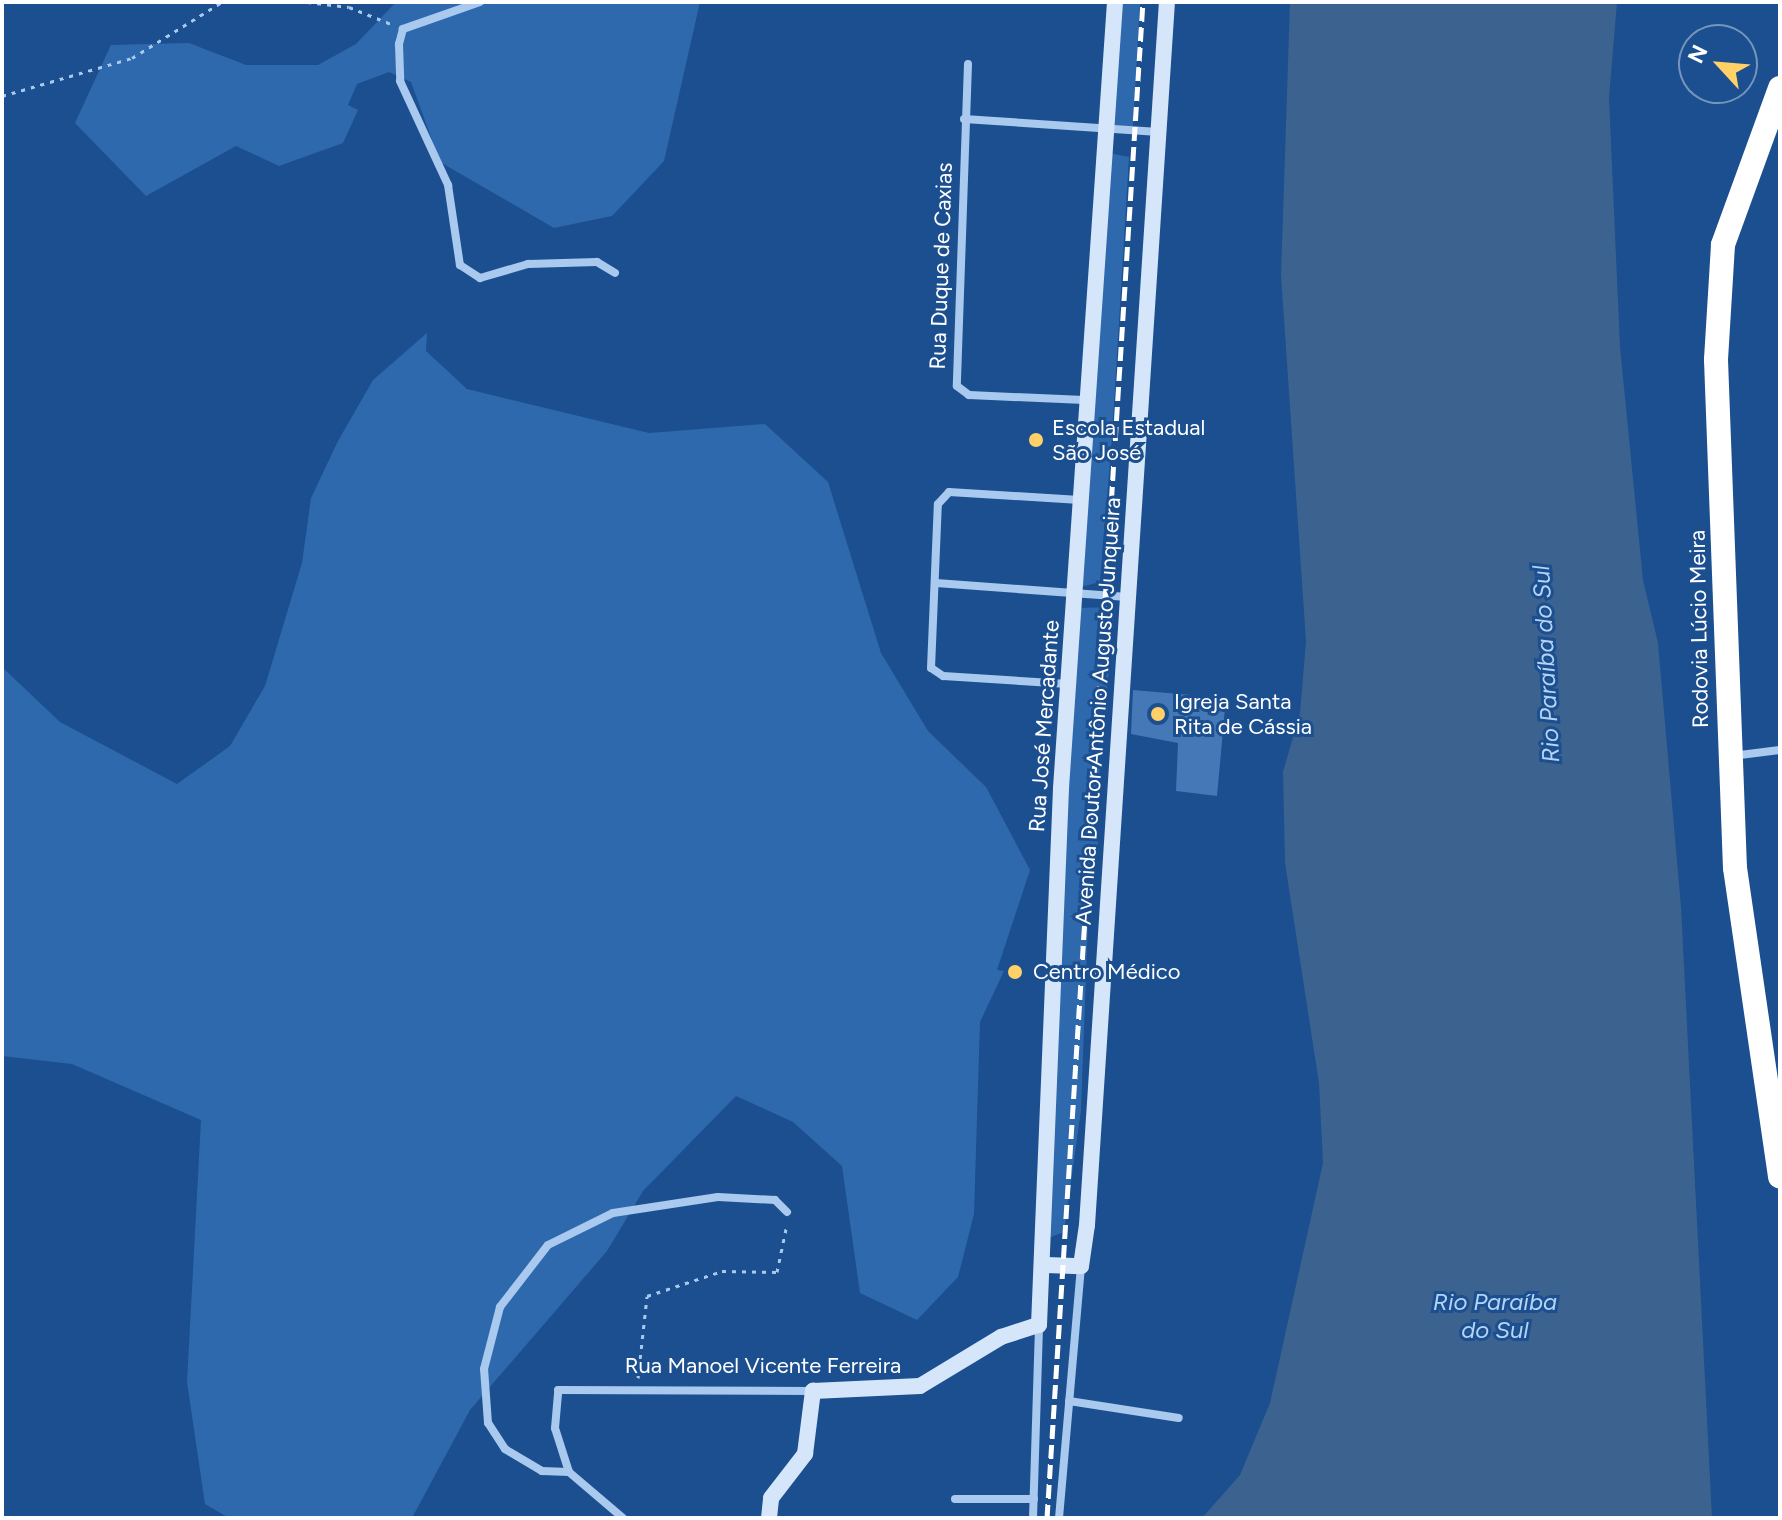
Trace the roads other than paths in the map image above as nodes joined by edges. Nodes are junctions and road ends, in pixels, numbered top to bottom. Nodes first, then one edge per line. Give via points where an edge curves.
1 (480, 2) edge
2 (1115, 2) edge
3 (1167, 2) edge
4 (968, 64) dead end
5 (1780, 88) edge
6 (964, 119) junction
7 (1104, 131) junction
8 (1160, 132) junction
9 (615, 273) dead end
10 (1084, 400) junction
11 (1080, 500) junction
12 (936, 583) junction
13 (1074, 595) junction
14 (1127, 597) junction
15 (1068, 684) junction
16 (1780, 750) edge
17 (1727, 756) junction
18 (1780, 1171) edge
19 (787, 1212) road end
20 (1046, 1265) junction
21 (1081, 1266) junction
22 (1039, 1325) junction
23 (813, 1391) junction
24 (1069, 1401) junction
25 (1179, 1418) dead end
26 (569, 1472) junction
27 (955, 1499) dead end
28 (1034, 1499) junction
29 (623, 1518) edge
30 (769, 1518) edge
31 (1033, 1518) edge
32 (1059, 1518) edge

1 - 9 street via 403,29 400,81 448,185 460,265 480,278 528,264 597,262
2 - 7 street, Rua José Mercadante
3 - 8 street, Avenida Doutor Antônio Augusto Junqueira
4 - 6 street, Rua Duque de Caxias
5 - 17 highway, Rodovia Lúcio Meira via 1735,199 1717,289
6 - 7 street
6 - 10 street, Rua Duque de Caxias via 957,386 969,395
7 - 8 street
7 - 10 street, Rua José Mercadante
8 - 14 street, Avenida Doutor Antônio Augusto Junqueira
10 - 11 street, Rua José Mercadante
11 - 12 street via 949,492 938,504
11 - 13 street, Rua José Mercadante
12 - 13 street
12 - 15 street via 929,664 943,676
13 - 14 street
13 - 15 street, Rua José Mercadante
14 - 21 street, Avenida Doutor Antônio Augusto Junqueira
15 - 20 street, Rua José Mercadante
16 - 17 street
17 - 18 highway, Rodovia Lúcio Meira via 1745,948
19 - 26 street via 762,1198 670,1199 580,1227 548,1245 521,1274 488,1344 488,1423 526,1463
20 - 21 street
20 - 22 street, Rua José Mercadante
21 - 24 street, Avenida Doutor Antônio Augusto Junqueira
22 - 23 street, Rua Manoel Vicente Ferreira via 1001,1337 920,1386
22 - 28 street
23 - 26 street, Rua Manoel Vicente Ferreira via 567,1387 554,1394
23 - 30 street via 805,1454 771,1498
24 - 25 street
24 - 32 street, Avenida Doutor Antônio Augusto Junqueira
26 - 29 street
27 - 28 street
28 - 31 street

